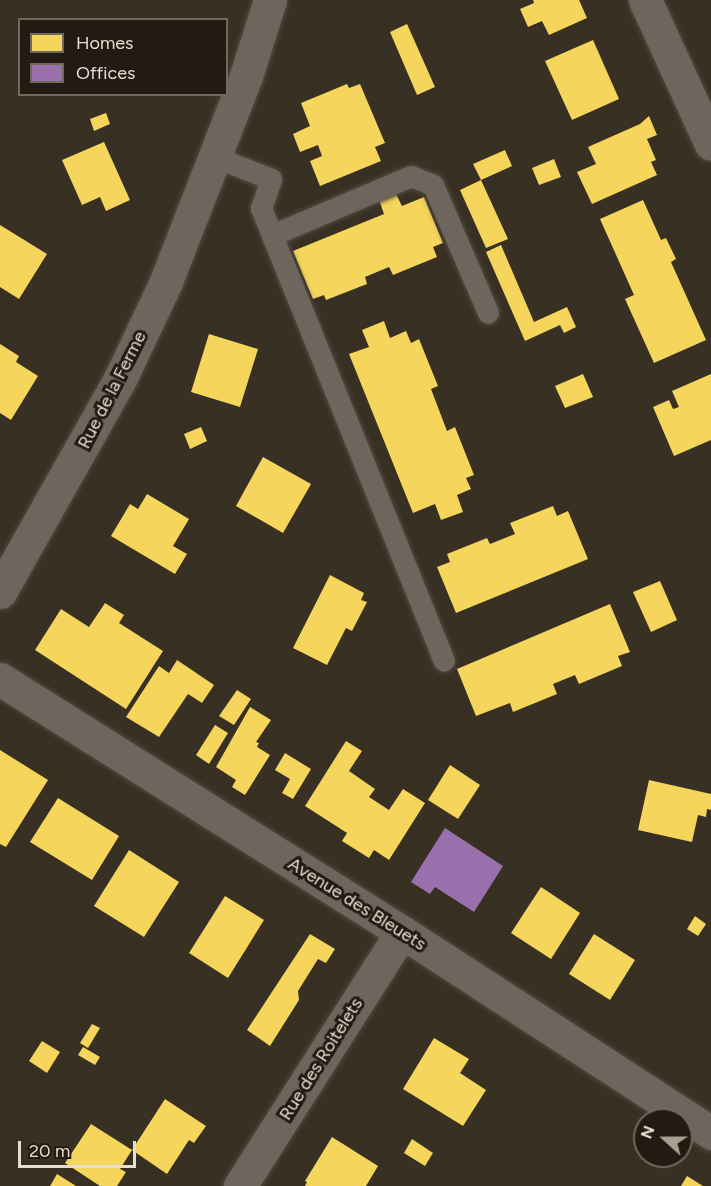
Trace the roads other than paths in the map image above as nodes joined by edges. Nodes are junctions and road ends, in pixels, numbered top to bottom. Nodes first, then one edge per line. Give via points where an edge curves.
1 (246, 0) edge
2 (270, 0) edge
3 (645, 0) edge
4 (228, 81) edge
5 (225, 96) edge
6 (711, 144) edge
7 (211, 168) junction
8 (272, 236) junction
9 (488, 313) dead end
10 (0, 592) edge
11 (444, 660) dead end
12 (0, 679) edge
13 (402, 932) junction
14 (711, 1133) edge
15 (240, 1186) edge

1 - 4 street
2 - 7 street, Rue de la Ferme
3 - 6 street
5 - 7 street, Rue de la Ferme
7 - 8 lane via 271,179 261,208
7 - 10 street, Rue de la Ferme via 165,284 121,377
8 - 9 lane via 411,176 433,185
8 - 11 lane
12 - 13 street, Avenue des Bleuets
13 - 14 street, Avenue des Bleuets
13 - 15 street, Rue des Roitelets

